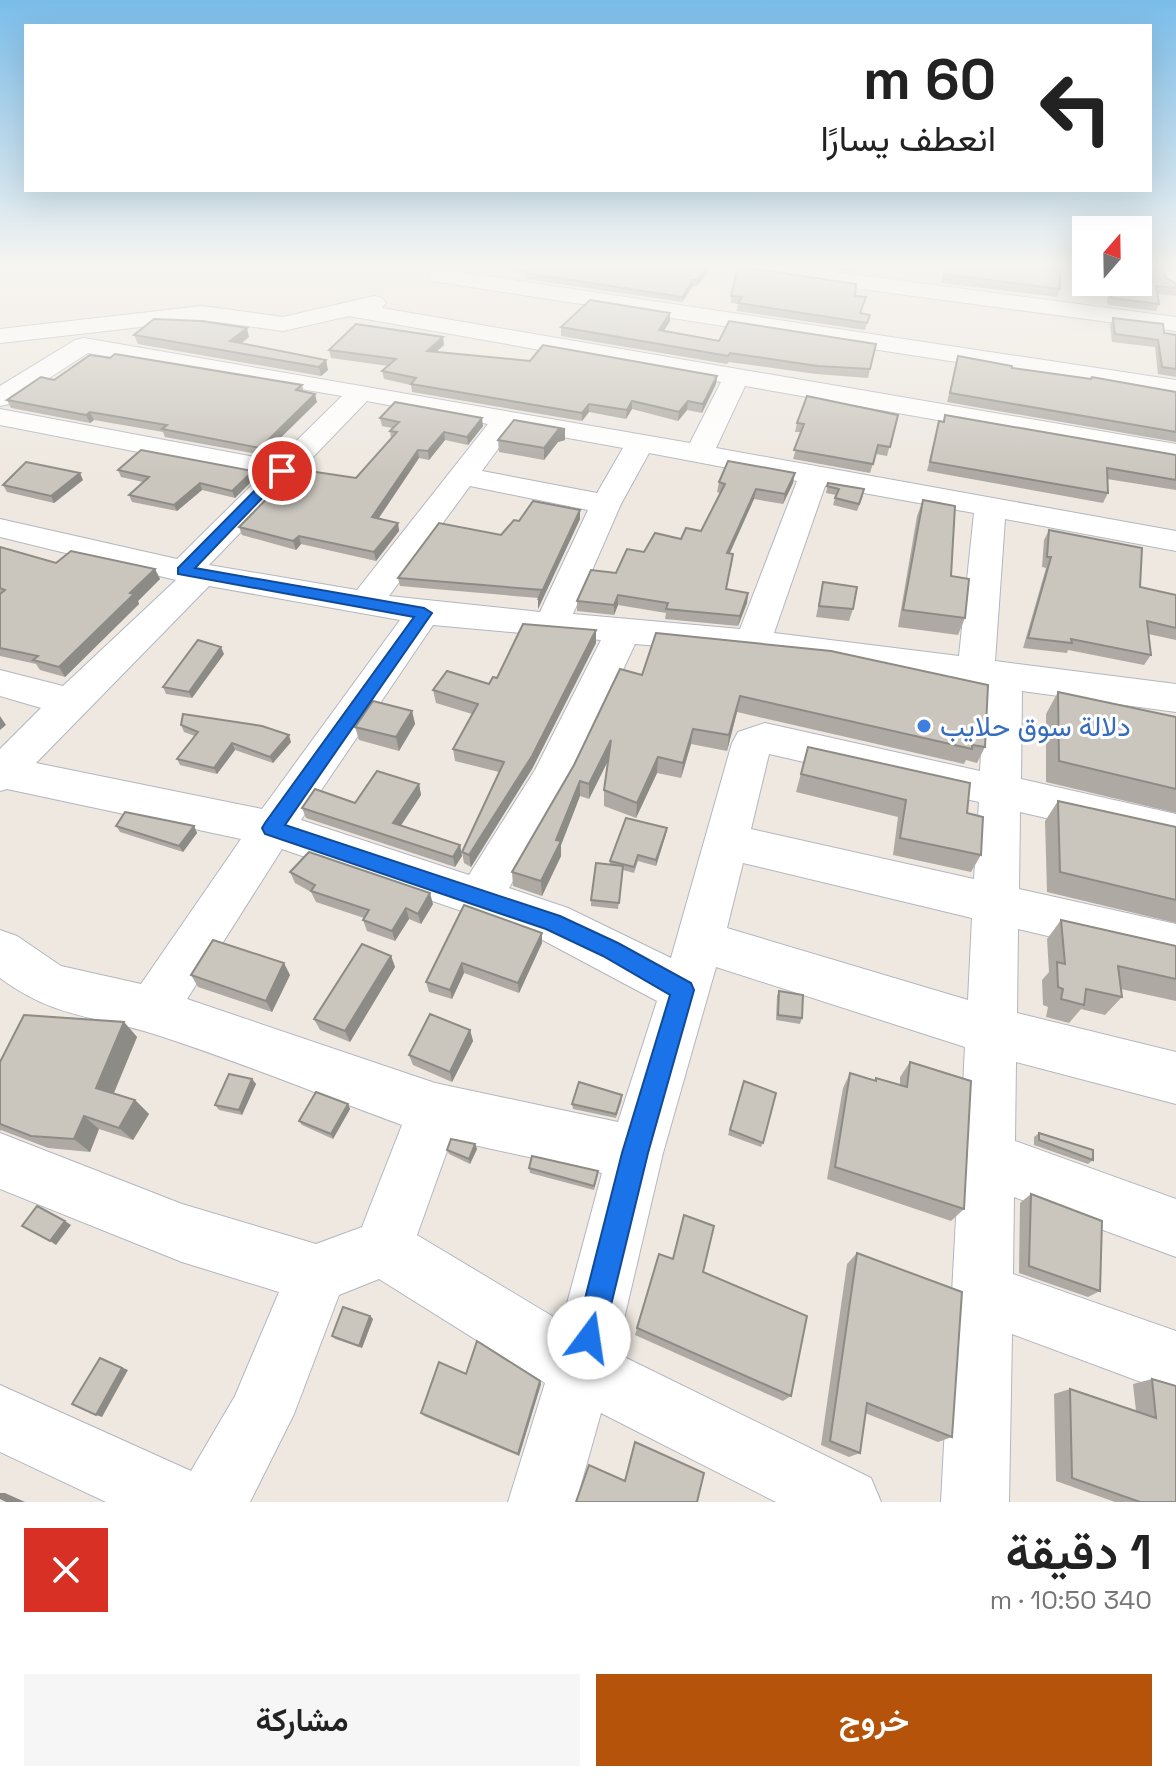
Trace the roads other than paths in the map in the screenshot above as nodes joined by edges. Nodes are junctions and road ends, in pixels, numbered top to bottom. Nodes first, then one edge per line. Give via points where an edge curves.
1 (97, 336) edge
2 (327, 336) edge
3 (504, 336) edge
4 (583, 336) edge
5 (831, 336) edge
6 (871, 336) edge
7 (324, 339) dead end
8 (869, 342) junction
9 (84, 345) junction
10 (903, 347) junction
11 (573, 348) junction
12 (302, 358) edge
13 (279, 377) junction
14 (736, 378) junction
15 (1176, 388) edge
16 (361, 392) junction
17 (0, 398) edge
18 (890, 403) junction
19 (0, 417) edge
20 (507, 418) junction
21 (640, 443) junction
22 (700, 452) junction
23 (1176, 453) edge
24 (282, 471) junction
25 (814, 474) junction
26 (462, 476) junction
27 (606, 504) junction
28 (990, 508) junction
29 (0, 528) edge
30 (1176, 541) edge
31 (193, 573) junction
32 (366, 602) junction
33 (424, 613) junction
34 (552, 623) junction
35 (624, 630) junction
36 (753, 642) junction
37 (990, 674) junction
38 (0, 683) edge
39 (1176, 698) edge
40 (70, 702) junction
41 (1, 774) edge
42 (1000, 789) junction
43 (272, 828) junction
44 (1176, 831) edge
45 (726, 841) junction
46 (480, 896) junction
47 (996, 903) junction
48 (700, 941) junction
49 (1176, 945) edge
50 (0, 951) edge
51 (683, 990) junction
52 (152, 1010) junction
53 (991, 1031) junction
54 (1176, 1078) edge
55 (435, 1110) junction
56 (635, 1153) junction
57 (987, 1159) junction
58 (3, 1168) edge
59 (1176, 1228) edge
60 (383, 1248) junction
61 (316, 1274) junction
62 (982, 1293) junction
63 (1176, 1363) edge
64 (581, 1369) junction
65 (0, 1418) edge
66 (181, 1502) edge
67 (211, 1502) edge
68 (542, 1502) edge
69 (847, 1502) edge
70 (975, 1502) edge

1 - 9 street
2 - 7 street
3 - 11 street
4 - 11 street
5 - 8 street
6 - 8 street
8 - 10 street
9 - 13 street
9 - 17 street
10 - 15 street
10 - 18 street
11 - 14 street
12 - 13 street
13 - 16 street
14 - 18 street
14 - 22 street
16 - 20 street
16 - 24 street
18 - 23 street
19 - 24 street
20 - 21 street
20 - 26 street
21 - 22 street
21 - 27 street
22 - 25 street
24 - 31 street
25 - 28 street
25 - 36 street
26 - 27 street
26 - 32 street
27 - 34 street
28 - 30 street
28 - 37 street
29 - 31 street
31 - 32 street
31 - 40 street
32 - 33 street
33 - 34 street
33 - 43 street
34 - 35 street
35 - 36 street
35 - 46 street via 551,779
36 - 37 street
37 - 39 street
37 - 42 street
38 - 40 street
40 - 41 street
41 - 43 street
42 - 44 street
42 - 45 street via 758,739 752,743
42 - 47 street
43 - 46 street
43 - 52 street
45 - 47 street
45 - 48 street
46 - 51 street via 552,922
47 - 49 street
47 - 53 street
48 - 51 street
48 - 53 street
50 - 52 street via 44,982 72,993
51 - 56 street
52 - 55 street
53 - 54 street
53 - 57 street
55 - 56 street
55 - 60 street
56 - 64 street
57 - 59 street
57 - 62 street
58 - 61 street via 182,1233
60 - 61 street
60 - 64 street
61 - 67 street via 288,1359 241,1455
62 - 63 street
62 - 70 street
64 - 68 street
64 - 69 street
65 - 66 street

